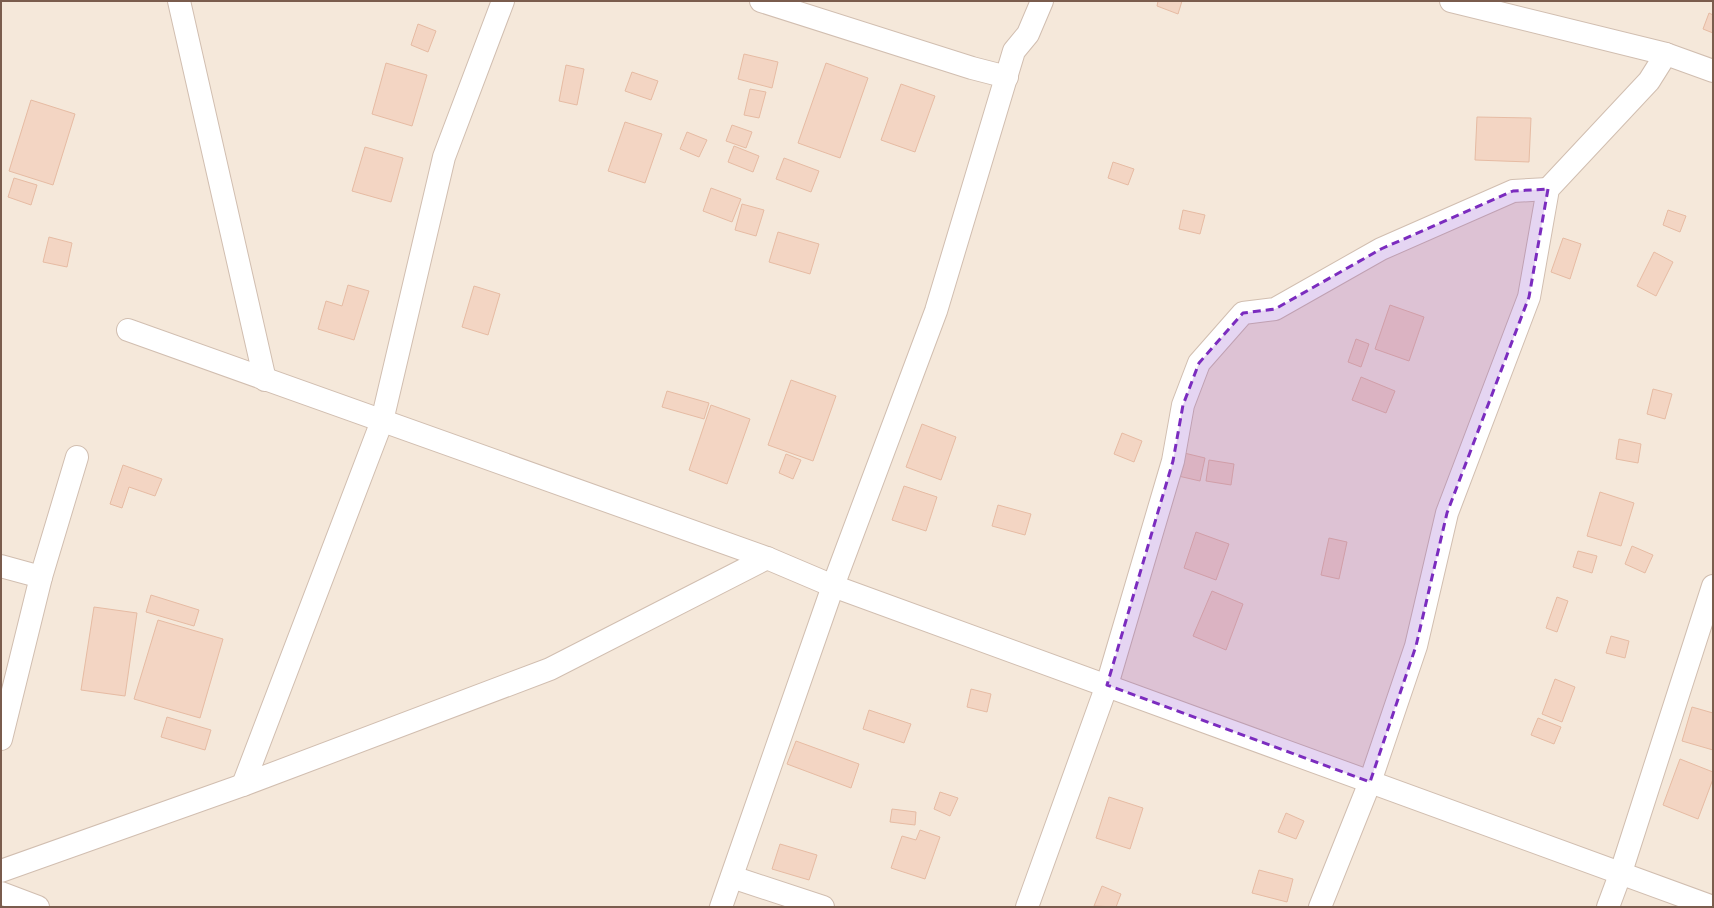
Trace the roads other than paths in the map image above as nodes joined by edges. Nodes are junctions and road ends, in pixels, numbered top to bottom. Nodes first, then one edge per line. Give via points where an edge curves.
1 (179, 1) edge
2 (503, 1) edge
3 (761, 1) edge
4 (1042, 1) edge
5 (1451, 1) edge
6 (1666, 54) junction
7 (1713, 72) edge
8 (1007, 77) junction
9 (1548, 188) junction
10 (128, 330) dead end
11 (265, 380) junction
12 (382, 421) junction
13 (77, 457) dead end
14 (767, 558) junction
15 (1, 566) edge
16 (41, 577) junction
17 (833, 586) junction
18 (1713, 586) edge
19 (1107, 685) junction
20 (1, 739) edge
21 (1370, 782) junction
22 (243, 785) junction
23 (1, 871) edge
24 (1621, 872) junction
25 (732, 877) junction
26 (1, 893) edge
27 (38, 907) edge
28 (721, 907) edge
29 (822, 907) edge
30 (1027, 907) edge
31 (1320, 907) edge
32 (1608, 907) edge
33 (1713, 907) edge

1 - 11 street
2 - 12 street via 444,157
3 - 8 street
4 - 8 street via 1028,34 1014,51
5 - 6 street
6 - 7 street
6 - 9 street via 1649,81
8 - 17 street via 936,311
9 - 19 street via 1513,191 1381,249 1275,310 1243,313 1199,363 1183,405 1173,461
9 - 21 street via 1529,297 1448,514 1416,646
10 - 11 street
11 - 12 street
12 - 14 street
12 - 22 street
13 - 16 street
14 - 17 street
14 - 22 street via 550,670
15 - 16 street
16 - 20 street
17 - 19 street
17 - 25 street
18 - 24 street
19 - 21 street
19 - 30 street
21 - 24 street
21 - 31 street
22 - 23 street
24 - 32 street
24 - 33 street
25 - 28 street
25 - 29 street
26 - 27 street

